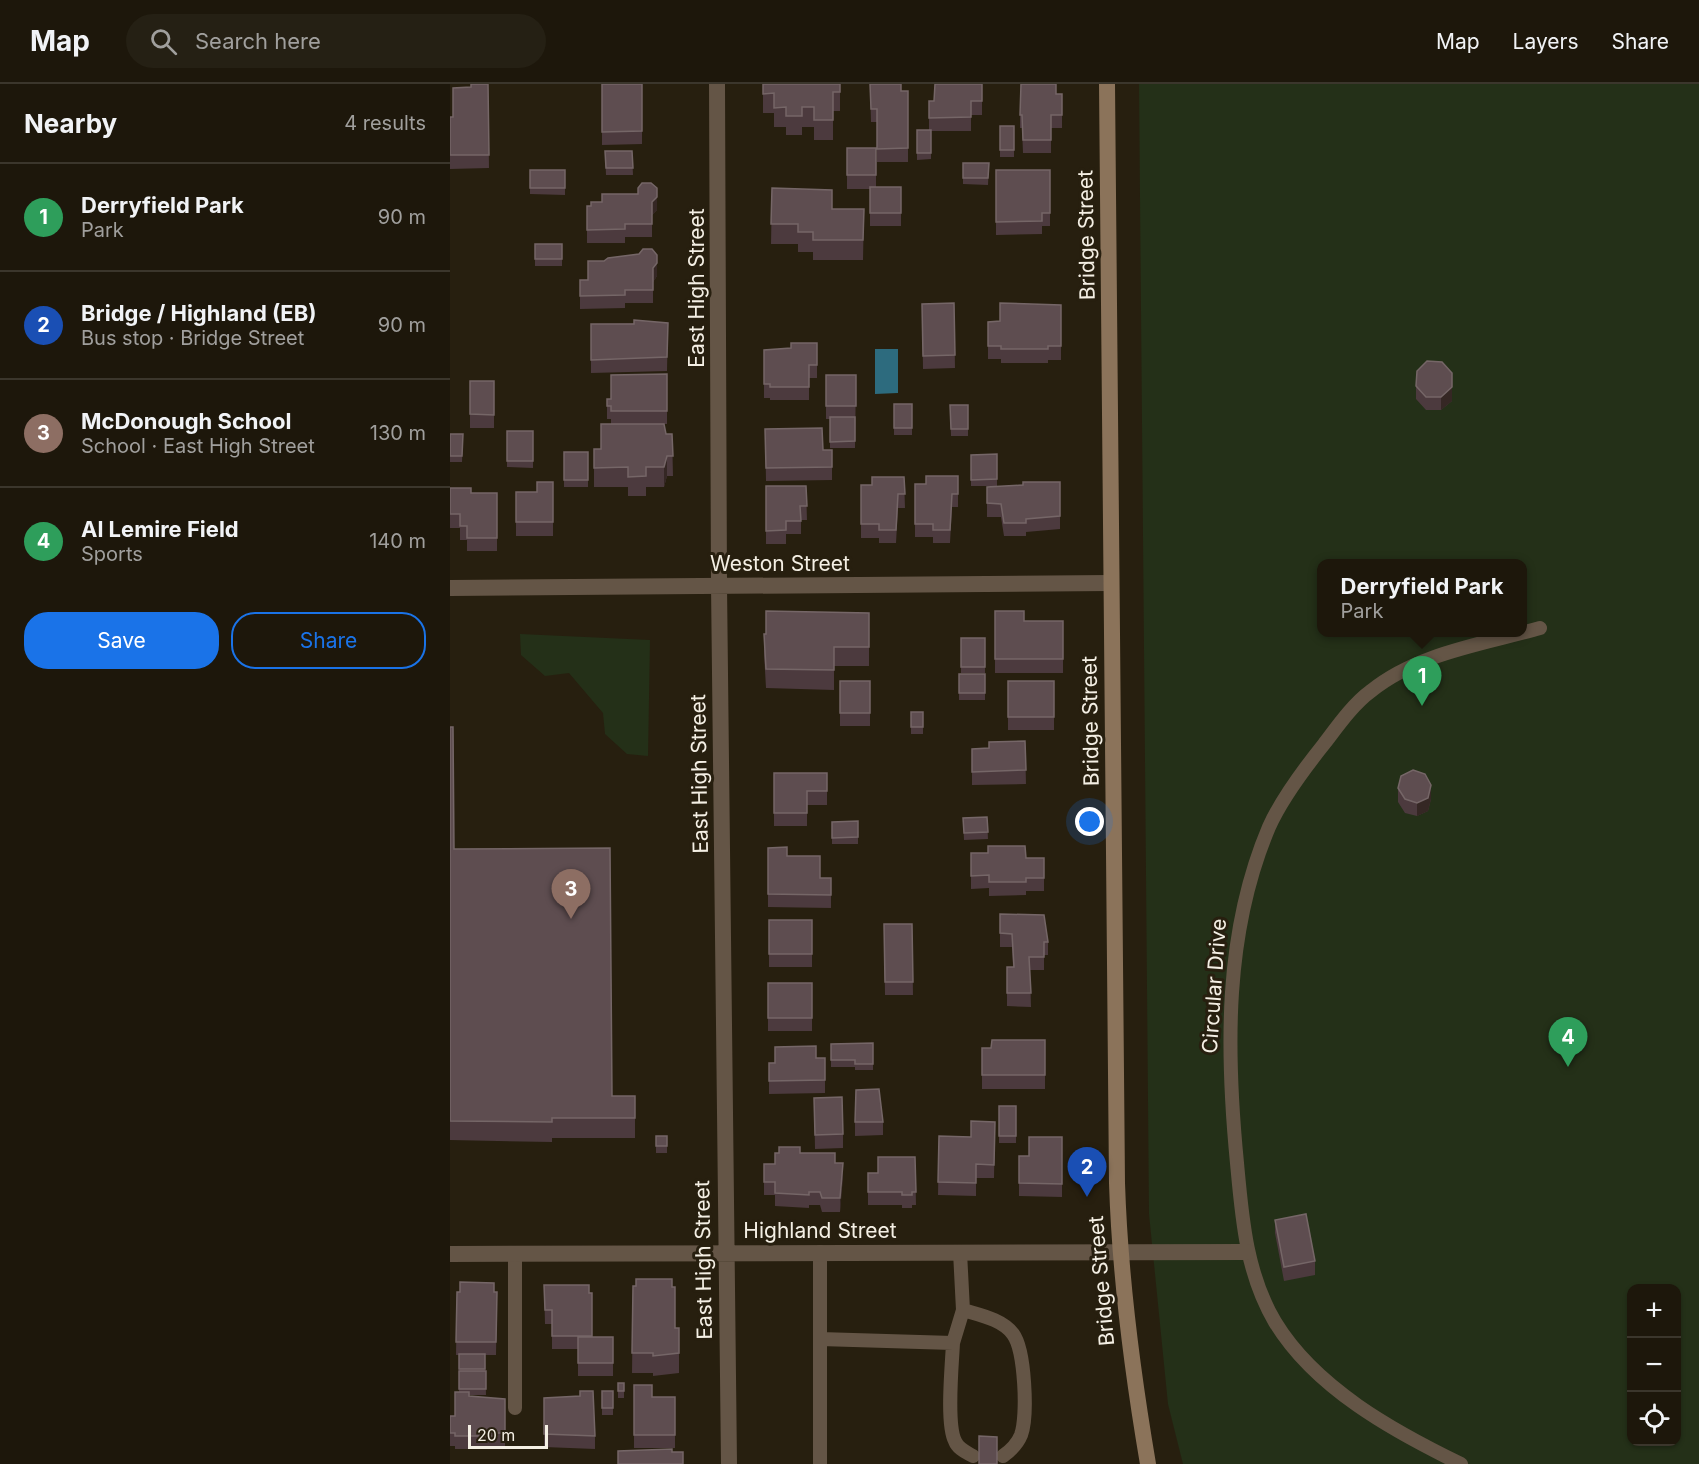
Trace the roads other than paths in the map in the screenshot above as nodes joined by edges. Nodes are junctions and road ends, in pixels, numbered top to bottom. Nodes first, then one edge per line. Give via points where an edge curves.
1 (717, 84) edge
2 (1107, 84) edge
3 (1110, 583) junction
4 (719, 585) junction
5 (450, 588) edge
6 (1540, 628) dead end
7 (1527, 632) edge
8 (1509, 637) edge
9 (820, 1252) junction
10 (960, 1252) junction
11 (1119, 1252) junction
12 (1247, 1252) junction
13 (725, 1253) junction
14 (450, 1254) edge
15 (515, 1255) junction
16 (963, 1310) junction
17 (820, 1339) junction
18 (953, 1343) junction
19 (515, 1407) dead end
20 (973, 1456) dead end
21 (1003, 1456) dead end
22 (729, 1464) edge
23 (820, 1464) edge
24 (1148, 1464) edge
25 (1461, 1464) edge

1 - 4 street, East High Street
2 - 3 main road, Bridge Street
3 - 4 street, Weston Street
3 - 11 main road, Bridge Street
4 - 5 street, Weston Street
4 - 13 street, East High Street
6 - 7 lane, Circular Drive
8 - 12 lane, Circular Drive via 1415,664 1370,691 1309,763 1270,825 1247,891 1237,936 1231,1008 1230,1097
9 - 10 street, Highland Street
9 - 13 street, Highland Street
9 - 17 lane
10 - 11 street, Highland Street
10 - 16 lane
11 - 12 street
11 - 24 main road, Bridge Street
12 - 25 lane, Circular Drive via 1275,1322 1318,1373 1369,1413
13 - 15 street, Highland Street
13 - 22 street, East High Street
14 - 15 street, Highland Street
15 - 19 lane
16 - 18 lane
16 - 21 lane via 1002,1324 1013,1334 1022,1353 1021,1436
17 - 18 lane
17 - 23 lane
18 - 20 lane via 954,1441

